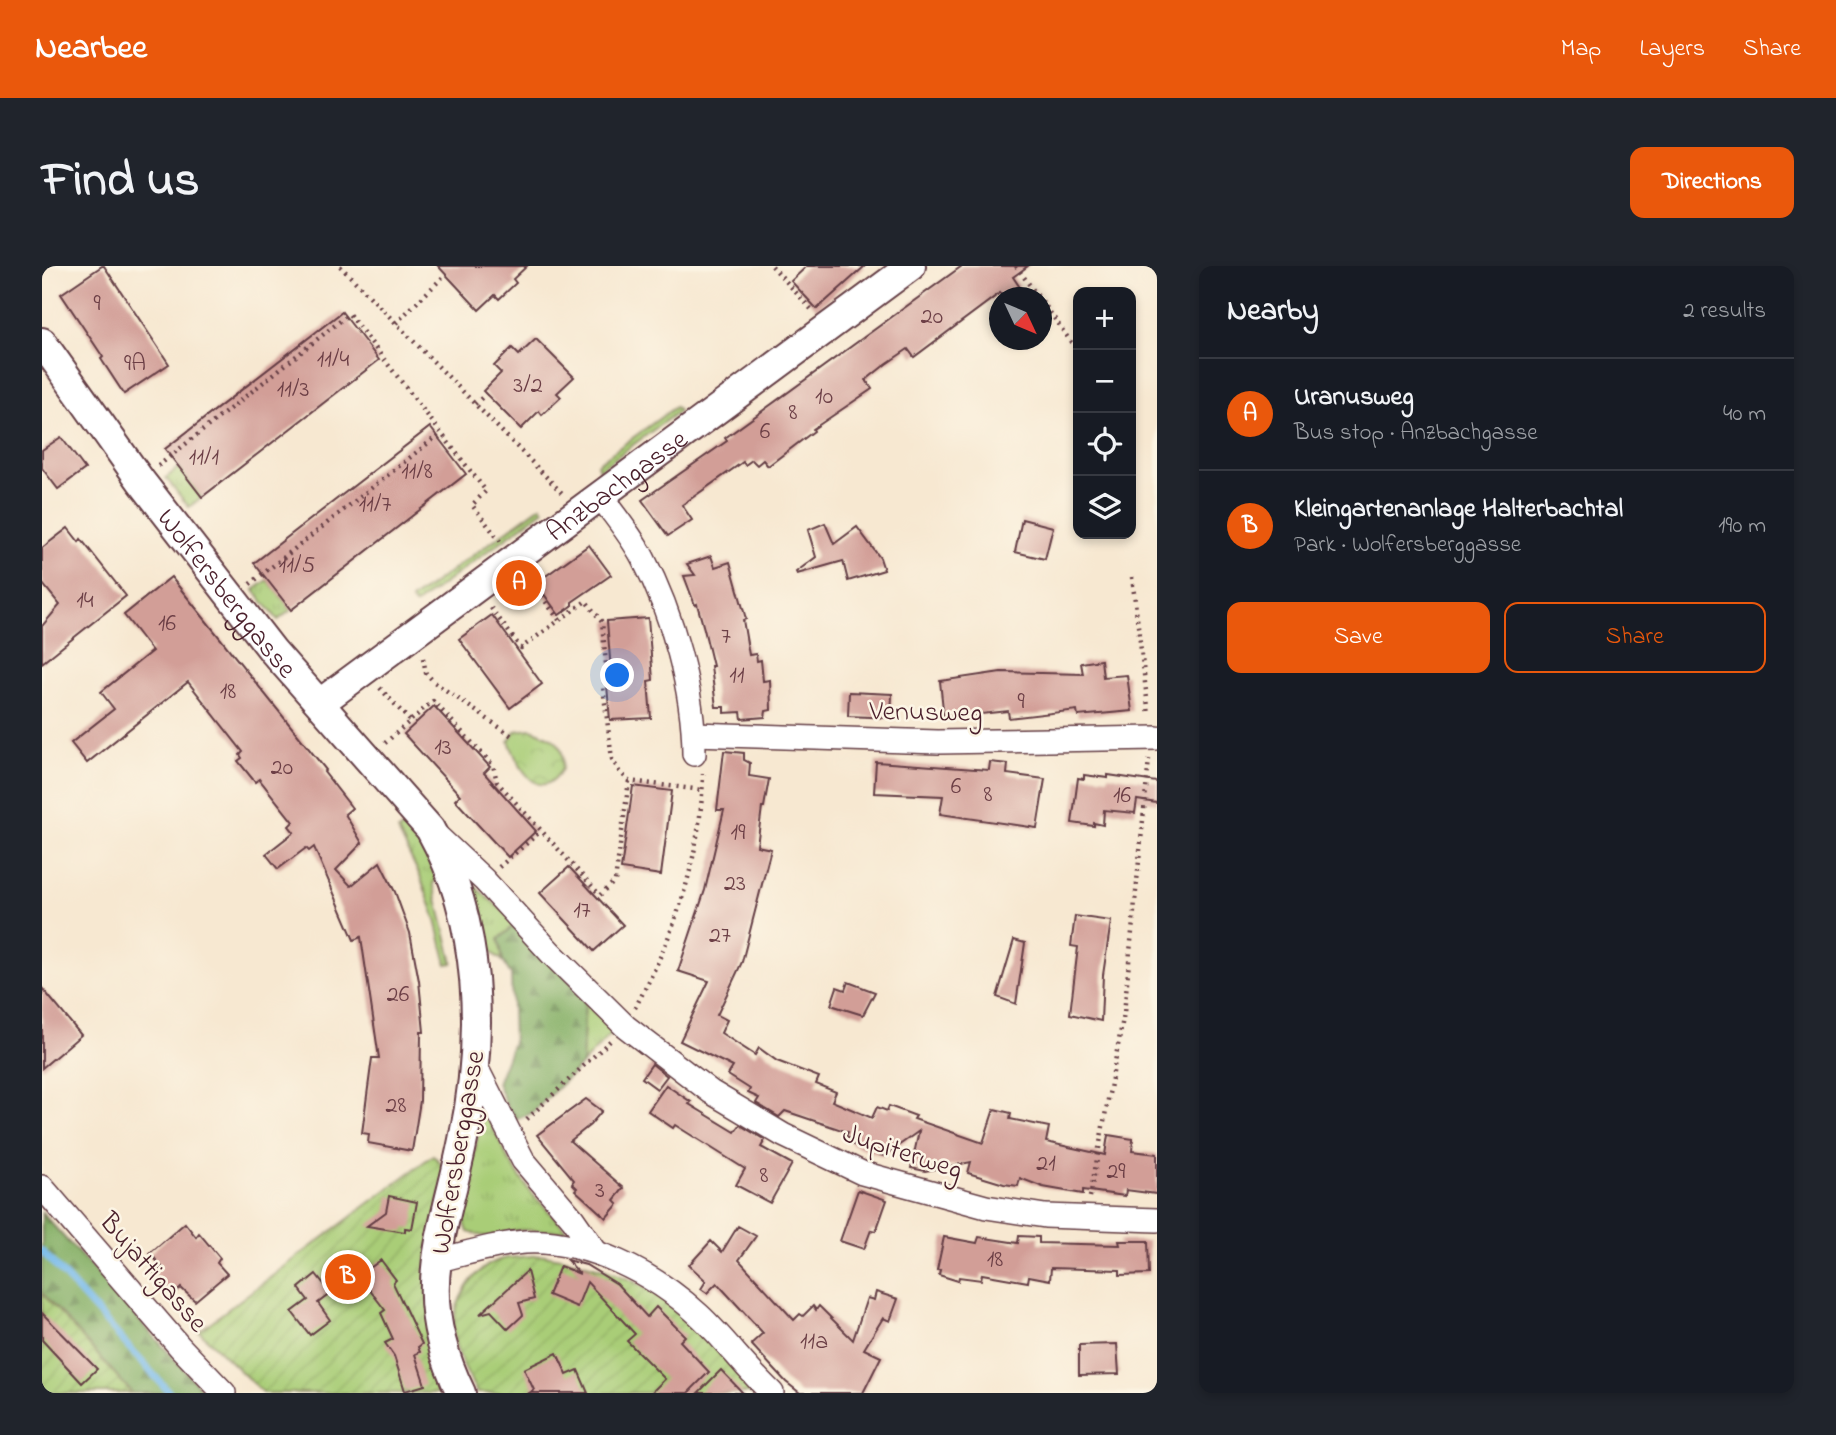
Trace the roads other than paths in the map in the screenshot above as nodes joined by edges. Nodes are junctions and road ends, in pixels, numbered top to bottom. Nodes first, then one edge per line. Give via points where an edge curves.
1 (911, 266) edge
2 (42, 342) edge
3 (590, 504) junction
4 (320, 703) junction
5 (1155, 738) edge
6 (430, 829) junction
7 (625, 1026) joint
8 (475, 1065) junction
9 (42, 1187) edge
10 (1157, 1220) edge
11 (596, 1252) junction
12 (435, 1261) junction
13 (224, 1393) edge
14 (461, 1393) edge
15 (772, 1393) edge

1 - 3 street, Anzbachgasse
2 - 4 street, Wolfersberggasse via 141,481 273,651
3 - 4 street, Anzbachgasse
3 - 5 street, Venusweg via 628,532 653,578 683,672 694,744
4 - 6 street, Wolfersberggasse
6 - 7 street, Wolfersberggasse
6 - 8 street, Wolfersberggasse via 451,872 467,939 475,991
7 - 10 street, Jupiterweg via 701,1085 756,1120 862,1173 986,1207 1045,1216
8 - 11 street via 523,1160
8 - 12 street, Wolfersberggasse
9 - 13 street, Bujattigasse
11 - 12 street via 524,1242
11 - 15 street via 677,1297
12 - 14 street, Wolfersberggasse via 436,1326

